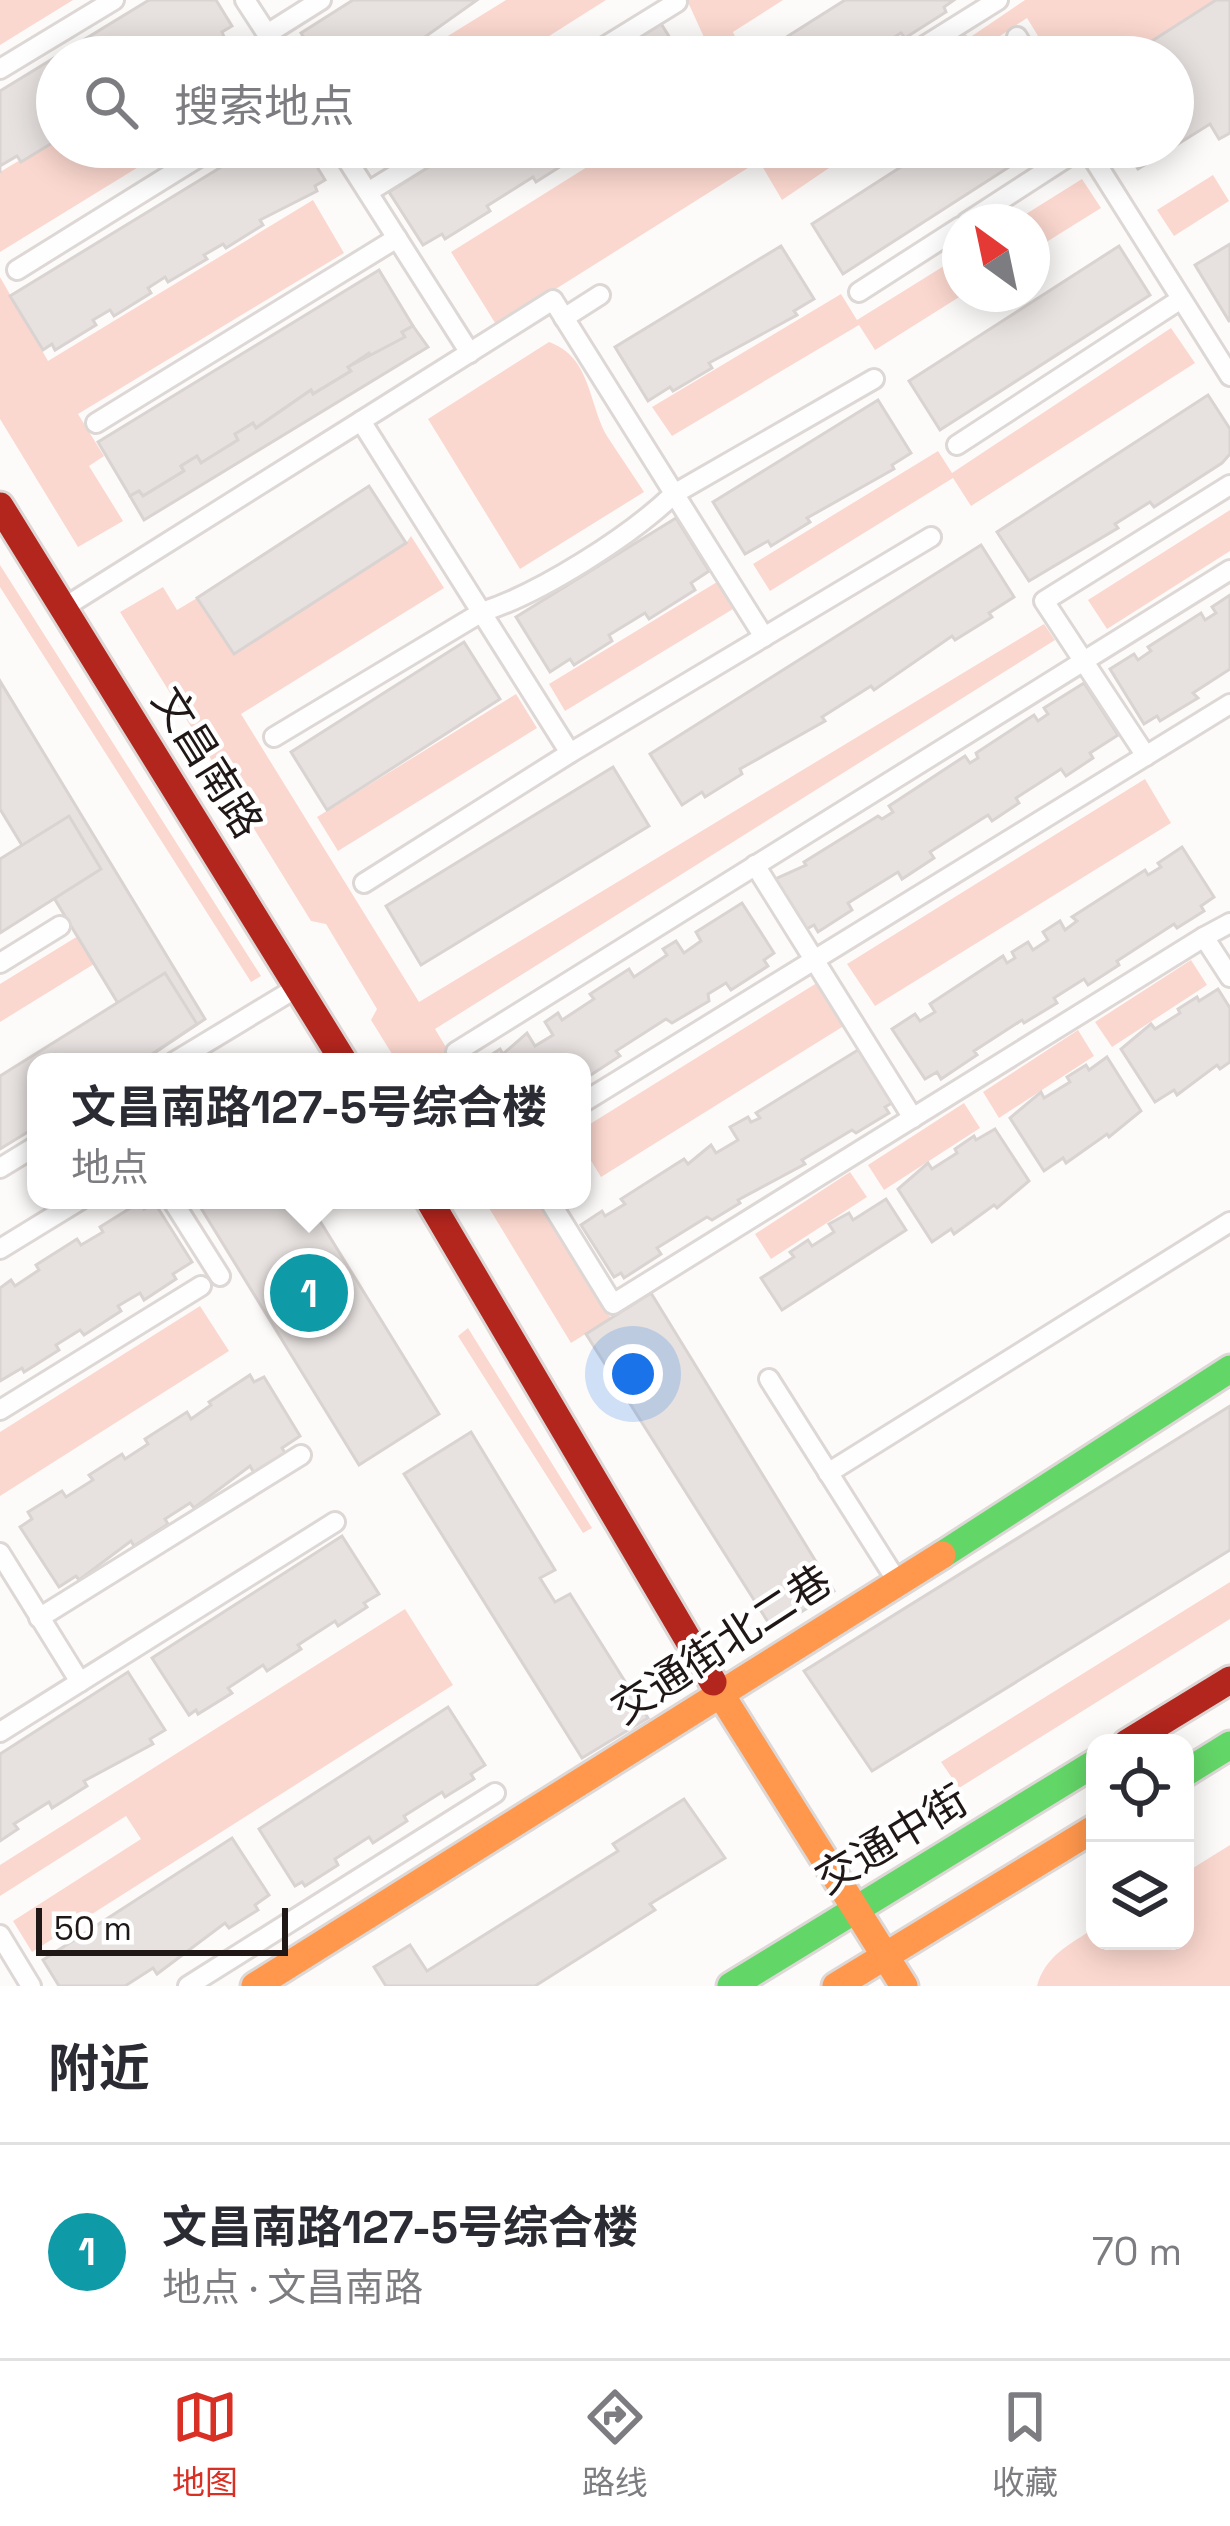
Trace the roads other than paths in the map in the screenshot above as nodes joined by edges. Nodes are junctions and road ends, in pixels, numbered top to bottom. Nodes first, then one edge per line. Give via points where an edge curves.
1 (114, 0) edge
2 (245, 0) edge
3 (321, 0) edge
4 (998, 0) edge
5 (677, 2) edge
6 (267, 34) joint
7 (55, 36) edge
8 (622, 36) edge
9 (941, 36) edge
10 (36, 47) edge
11 (0, 69) edge
12 (181, 168) edge
13 (353, 168) edge
14 (407, 168) edge
15 (1051, 168) edge
16 (1097, 168) edge
17 (368, 192) junction
18 (995, 204) edge
19 (397, 238) junction
20 (942, 238) edge
21 (17, 270) dead end
22 (859, 292) dead end
23 (600, 295) dead end
24 (1181, 299) junction
25 (564, 318) junction
26 (470, 352) junction
27 (1227, 366) edge
28 (874, 380) dead end
29 (362, 421) junction
30 (97, 423) dead end
31 (957, 445) dead end
32 (1230, 485) edge
33 (674, 494) junction
34 (0, 506) edge
35 (932, 537) dead end
36 (1230, 570) edge
37 (64, 608) junction
38 (482, 612) junction
39 (764, 637) junction
40 (1082, 661) junction
41 (1230, 704) edge
42 (274, 737) dead end
43 (570, 753) junction
44 (1146, 756) junction
45 (755, 865) junction
46 (364, 883) dead end
47 (1230, 922) edge
48 (60, 926) dead end
49 (1204, 937) junction
50 (815, 960) junction
51 (0, 963) edge
52 (1230, 977) edge
53 (298, 986) junction
54 (189, 1053) edge
55 (333, 1053) edge
56 (457, 1053) edge
57 (591, 1097) edge
58 (913, 1118) junction
59 (27, 1152) edge
60 (0, 1168) edge
61 (65, 1209) edge
62 (178, 1209) edge
63 (434, 1209) edge
64 (555, 1209) edge
65 (1230, 1222) edge
66 (0, 1249) edge
67 (220, 1276) dead end
68 (201, 1286) dead end
69 (1230, 1369) edge
70 (770, 1379) dead end
71 (0, 1410) edge
72 (301, 1455) dead end
73 (828, 1473) junction
74 (335, 1522) dead end
75 (0, 1553) edge
76 (6, 1576) edge
77 (896, 1581) junction
78 (39, 1618) junction
79 (1230, 1680) edge
80 (80, 1682) junction
81 (722, 1696) junction
82 (0, 1732) edge
83 (1142, 1734) edge
84 (1230, 1745) edge
85 (1194, 1767) edge
86 (1086, 1768) edge
87 (495, 1793) dead end
88 (1086, 1833) edge
89 (856, 1909) junction
90 (0, 1935) edge
91 (885, 1956) junction
92 (32, 1986) edge
93 (188, 1986) edge
94 (255, 1986) edge
95 (730, 1986) edge
96 (836, 1986) edge
97 (904, 1986) edge

1 - 7 lane
2 - 6 lane
3 - 6 lane
4 - 9 lane
5 - 8 lane
10 - 11 lane
12 - 21 lane
13 - 17 lane
14 - 17 lane
15 - 18 lane
16 - 24 lane
17 - 19 lane
19 - 26 lane
19 - 30 lane
20 - 22 lane
23 - 25 lane
24 - 27 lane
24 - 31 lane
25 - 26 lane via 553,300
25 - 33 lane
26 - 29 lane
28 - 33 lane
29 - 37 lane
29 - 38 lane
32 - 40 lane via 1044,601
33 - 38 lane via 649,518 513,602
33 - 39 lane
34 - 37 street, 文昌南路
35 - 39 lane
36 - 40 lane
37 - 53 street, 文昌南路
38 - 42 lane
38 - 43 lane
39 - 43 lane
40 - 44 lane
40 - 45 lane
41 - 44 lane
43 - 46 lane
44 - 50 lane
45 - 50 lane
45 - 56 lane
47 - 49 lane
48 - 51 lane
49 - 52 lane
49 - 58 lane
50 - 57 lane
50 - 58 lane
53 - 54 lane
53 - 55 street, 文昌南路
58 - 64 lane via 613,1304
59 - 60 lane
61 - 66 lane
62 - 67 lane
63 - 81 street
65 - 73 lane
68 - 71 lane
69 - 77 street, 交通街北二巷
70 - 73 lane
72 - 78 lane
73 - 77 lane
74 - 80 lane
75 - 76 lane
76 - 78 lane
77 - 81 street, 交通街北二巷
78 - 80 lane
79 - 83 street
80 - 82 lane
81 - 89 street
81 - 94 street, 交通街北二巷
84 - 85 street
86 - 89 street, 交通中街
87 - 93 lane
88 - 91 street
89 - 91 street
89 - 95 street, 交通中街
90 - 92 lane
91 - 96 street
91 - 97 street

